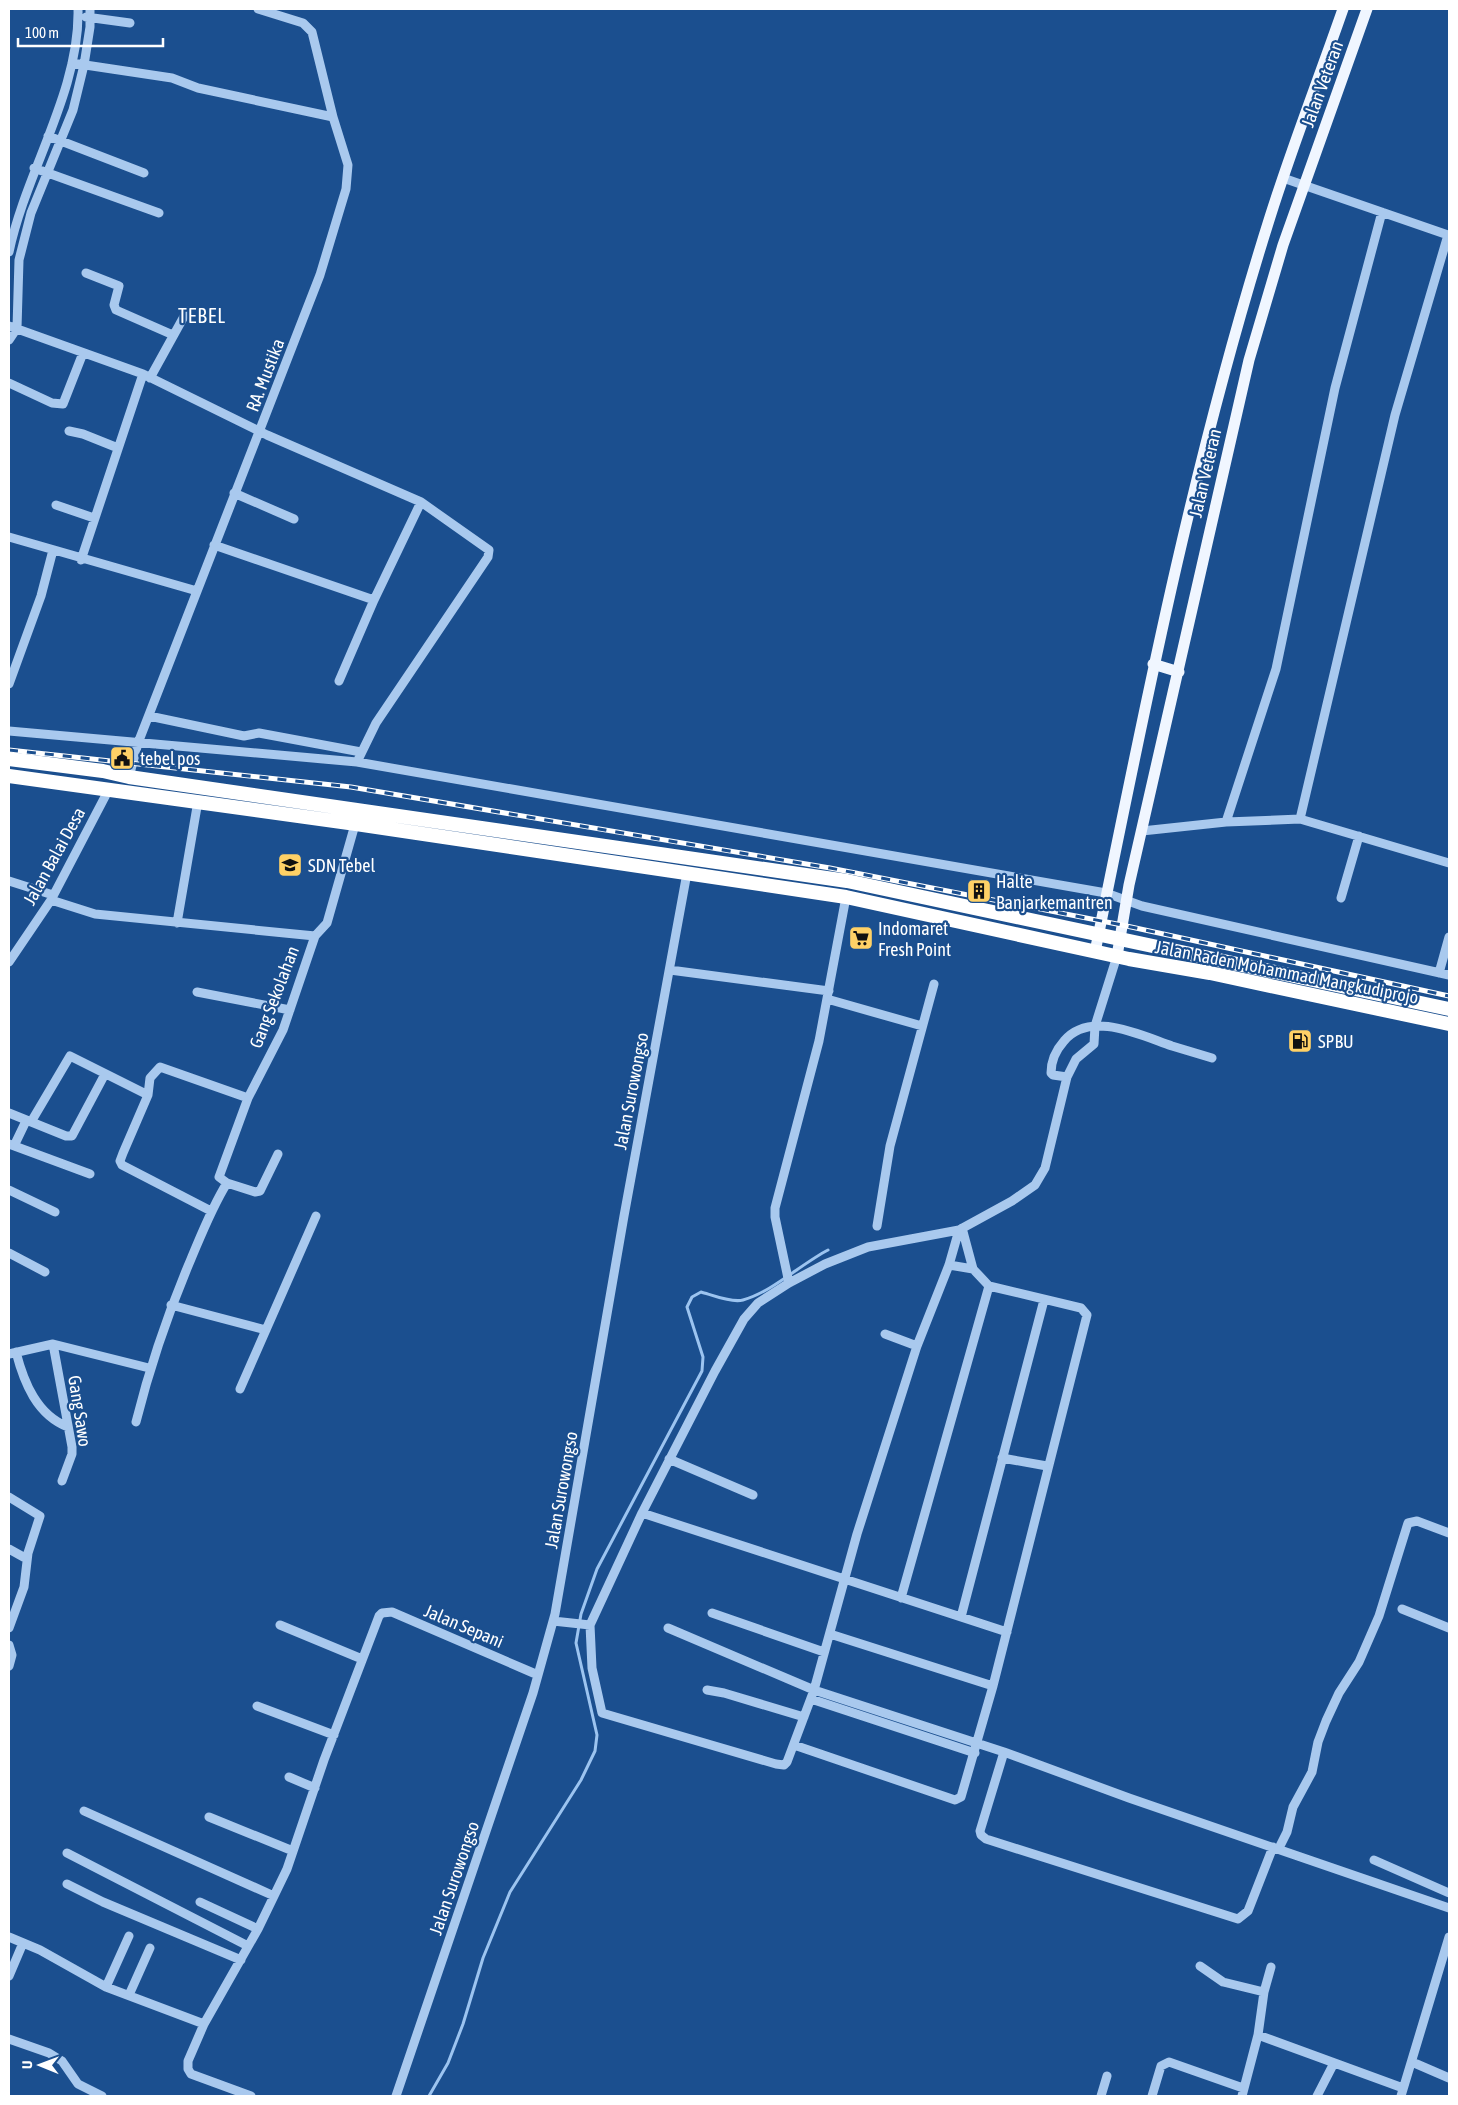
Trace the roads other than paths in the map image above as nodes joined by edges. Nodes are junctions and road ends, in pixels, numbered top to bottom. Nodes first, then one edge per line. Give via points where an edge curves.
1 (258, 9) edge
2 (1343, 9) edge
3 (1367, 9) edge
4 (84, 14) edge
5 (130, 22) dead end
6 (78, 64) junction
7 (333, 117) junction
8 (55, 139) junction
9 (41, 170) junction
10 (144, 173) dead end
11 (1283, 178) junction
12 (1305, 184) junction
13 (1382, 212) junction
14 (159, 213) dead end
15 (9, 252) edge
16 (86, 272) dead end
17 (187, 310) dead end
18 (13, 327) edge
19 (173, 335) junction
20 (9, 340) edge
21 (83, 353) junction
22 (147, 376) junction
23 (9, 383) edge
24 (69, 431) dead end
25 (260, 432) junction
26 (118, 448) junction
27 (234, 493) junction
28 (421, 502) junction
29 (56, 505) dead end
30 (94, 518) junction
31 (294, 519) dead end
32 (9, 538) edge
33 (214, 545) junction
34 (53, 550) junction
35 (81, 560) junction
36 (197, 591) junction
37 (374, 600) junction
38 (1153, 664) junction
39 (1179, 672) junction
40 (339, 681) dead end
41 (9, 684) edge
42 (149, 716) junction
43 (9, 731) edge
44 (138, 742) junction
45 (361, 752) junction
46 (9, 759) edge
47 (358, 762) junction
48 (9, 776) edge
49 (129, 777) junction
50 (109, 789) junction
51 (198, 801) junction
52 (359, 808) junction
53 (1300, 818) junction
54 (1226, 822) junction
55 (356, 824) junction
56 (1142, 831) junction
57 (1359, 836) junction
58 (1449, 863) edge
59 (687, 872) junction
60 (9, 881) edge
61 (1106, 893) junction
62 (846, 897) junction
63 (52, 898) junction
64 (1341, 898) dead end
65 (1126, 899) junction
66 (177, 923) junction
67 (1099, 935) junction
68 (315, 936) junction
69 (1449, 937) edge
70 (1120, 940) junction
71 (1095, 952) junction
72 (1117, 956) junction
73 (9, 962) edge
74 (670, 970) junction
75 (1439, 973) junction
76 (1449, 975) edge
77 (934, 984) dead end
78 (197, 992) dead end
79 (828, 995) junction
80 (1449, 1009) edge
81 (290, 1010) junction
82 (1449, 1024) edge
83 (922, 1026) junction
84 (1091, 1030) junction
85 (1212, 1058) dead end
86 (105, 1074) junction
87 (1065, 1077) junction
88 (148, 1096) junction
89 (248, 1098) junction
90 (9, 1113) edge
91 (29, 1122) junction
92 (12, 1145) edge
93 (278, 1154) dead end
94 (90, 1174) dead end
95 (227, 1183) junction
96 (9, 1190) edge
97 (211, 1211) junction
98 (55, 1212) dead end
99 (316, 1216) dead end
100 (877, 1226) dead end
101 (961, 1229) junction
102 (9, 1253) edge
103 (948, 1265) junction
104 (973, 1270) junction
105 (45, 1272) dead end
106 (789, 1282) junction
107 (989, 1286) junction
108 (1044, 1300) junction
109 (171, 1305) junction
110 (266, 1330) junction
111 (885, 1334) dead end
112 (53, 1344) junction
113 (917, 1346) junction
114 (12, 1353) edge
115 (149, 1368) junction
116 (240, 1389) dead end
117 (136, 1422) dead end
118 (68, 1427) junction
119 (1002, 1458) junction
120 (670, 1459) junction
121 (1047, 1466) junction
122 (62, 1481) dead end
123 (752, 1495) dead end
124 (9, 1497) edge
125 (642, 1512) junction
126 (1449, 1533) edge
127 (9, 1549) edge
128 (27, 1559) junction
129 (845, 1579) junction
130 (9, 1598) edge
131 (901, 1598) junction
132 (19, 1601) junction
133 (1402, 1609) dead end
134 (712, 1613) dead end
135 (961, 1617) junction
136 (553, 1620) junction
137 (280, 1625) dead end
138 (586, 1625) junction
139 (9, 1628) edge
140 (668, 1628) dead end
141 (1449, 1628) edge
142 (1007, 1632) junction
143 (830, 1634) junction
144 (9, 1645) edge
145 (824, 1652) junction
146 (362, 1659) junction
147 (9, 1666) edge
148 (538, 1674) junction
149 (993, 1686) junction
150 (707, 1690) dead end
151 (812, 1694) junction
152 (256, 1706) dead end
153 (804, 1717) junction
154 (334, 1735) junction
155 (978, 1743) junction
156 (794, 1746) junction
157 (1004, 1752) junction
158 (975, 1753) junction
159 (289, 1777) dead end
160 (315, 1788) junction
161 (84, 1811) dead end
162 (209, 1817) dead end
163 (1276, 1847) junction
164 (293, 1851) junction
165 (67, 1853) dead end
166 (1374, 1860) dead end
167 (67, 1884) dead end
168 (1449, 1893) edge
169 (274, 1896) junction
170 (200, 1902) dead end
171 (1449, 1908) edge
172 (258, 1929) junction
173 (129, 1936) dead end
174 (9, 1937) edge
175 (1449, 1937) edge
176 (23, 1943) junction
177 (248, 1946) junction
178 (150, 1948) dead end
179 (241, 1960) junction
180 (1200, 1966) dead end
181 (1272, 1967) dead end
182 (9, 1976) edge
183 (106, 1987) junction
184 (1264, 1992) junction
185 (129, 1996) junction
186 (204, 2024) junction
187 (1258, 2034) junction
188 (9, 2039) edge
189 (1412, 2062) junction
190 (1334, 2063) junction
191 (1107, 2076) dead end
192 (1449, 2078) edge
193 (1242, 2092) edge
194 (1402, 2092) edge
195 (102, 2096) edge
196 (251, 2096) edge
197 (396, 2096) edge
198 (1101, 2096) edge
199 (1152, 2096) edge
200 (1317, 2096) edge

1 - 7 street, RA. Mustika via 303,23 312,32
2 - 11 main road, Jalan Veteran
3 - 12 main road, Jalan Veteran
4 - 5 street
4 - 6 street
4 - 6 street
6 - 7 street via 172,78 198,88
6 - 8 street via 69,78
6 - 8 street via 73,110
7 - 25 street, RA. Mustika via 348,165 346,188 320,276
8 - 9 street
8 - 9 street
8 - 10 street
9 - 14 street
9 - 15 street via 14,230
9 - 18 street via 19,260
11 - 12 street
11 - 38 main road, Jalan Veteran via 1231,354
12 - 13 street
12 - 39 main road, Jalan Veteran via 1282,244 1249,360
13 - 53 street via 1448,235 1395,415
13 - 54 street via 1335,388 1276,669
16 - 19 street via 119,286 114,309
17 - 19 street
18 - 20 street
18 - 21 street
19 - 22 street
21 - 22 street
21 - 23 street via 63,404 52,403
22 - 25 street
22 - 26 street
24 - 26 street
25 - 27 street, RA. Mustika
25 - 28 street
26 - 30 street
27 - 31 street
27 - 33 street, RA. Mustika
28 - 37 street
28 - 45 street via 489,553 376,722
29 - 30 street
30 - 35 street
32 - 34 street
33 - 36 street, RA. Mustika
33 - 37 street
34 - 35 street
34 - 41 street via 41,596
35 - 36 street
36 - 42 street, RA. Mustika
37 - 40 street
38 - 39 main road
38 - 61 main road, Jalan Veteran
39 - 56 main road, Jalan Veteran
42 - 44 street, RA. Mustika
42 - 45 street via 244,736 259,733
43 - 44 street
44 - 47 street
44 - 49 street, RA. Mustika
45 - 47 street
46 - 49 highway, Jalan Raden Mohammad Mangkudiprojo
47 - 61 street
48 - 50 highway, Jalan Raden Mohammad Mangkudiprojo
49 - 52 highway, Jalan Raden Mohammad Mangkudiprojo
50 - 51 highway, Jalan Raden Mohammad Mangkudiprojo
50 - 63 street, Jalan Balai Desa
51 - 55 highway, Jalan Raden Mohammad Mangkudiprojo
51 - 66 street
52 - 55 street, Gang Sekolahan
52 - 67 highway, Jalan Raden Mohammad Mangkudiprojo via 847,881
53 - 54 street
53 - 57 street
54 - 56 street
55 - 59 highway, Jalan Raden Mohammad Mangkudiprojo
55 - 68 street, Gang Sekolahan via 327,923
56 - 65 main road, Jalan Veteran
57 - 58 street
57 - 64 street
59 - 62 highway, Jalan Raden Mohammad Mangkudiprojo
59 - 74 street, Jalan Surowongso
60 - 63 street
61 - 65 street
61 - 67 main road, Jalan Veteran
62 - 71 highway, Jalan Raden Mohammad Mangkudiprojo
62 - 79 street
63 - 66 street via 95,914
63 - 73 street, Jalan Balai Desa
65 - 70 main road, Jalan Veteran
65 - 75 street via 1142,906
66 - 68 street
67 - 70 highway, Jalan Raden Mohammad Mangkudiprojo
67 - 71 main road, Jalan Veteran
68 - 81 street, Gang Sekolahan
69 - 75 street
70 - 72 main road, Jalan Veteran
70 - 80 highway, Jalan Raden Mohammad Mangkudiprojo
71 - 72 highway, Jalan Raden Mohammad Mangkudiprojo
72 - 82 highway, Jalan Raden Mohammad Mangkudiprojo
72 - 84 street
74 - 79 street
74 - 136 street, Jalan Surowongso
75 - 76 street
77 - 83 street
78 - 81 street
79 - 83 street
79 - 106 street via 776,1208 775,1217
81 - 89 street, Gang Sekolahan
83 - 100 street via 890,1146
84 - 85 street via 1135,1032
84 - 87 street via 1094,1044 1076,1060
84 - 87 street via 1070,1034 1061,1045 1051,1067 1053,1075
86 - 88 street
86 - 91 street via 74,1135 66,1136
86 - 91 street via 70,1056
87 - 101 street via 1045,1168 1035,1185
88 - 89 street via 152,1075 160,1067
88 - 97 street via 120,1161 122,1166
89 - 95 street, Gang Sekolahan via 219,1177
90 - 91 street
91 - 92 street
92 - 94 street
93 - 95 street via 258,1192
95 - 97 street
96 - 98 street
97 - 109 street
99 - 110 street
101 - 103 street
101 - 104 street
101 - 106 street via 868,1247
102 - 105 street
103 - 104 street
103 - 113 street
104 - 107 street
106 - 120 street via 758,1303 744,1319
107 - 108 street
107 - 131 street
108 - 119 street
108 - 121 street via 1081,1308 1087,1314
109 - 110 street
109 - 115 street
110 - 116 street
111 - 113 street
112 - 114 street
112 - 115 street
112 - 118 street, Gang Sawo
113 - 129 street
114 - 118 street via 37,1402 52,1419
115 - 117 street
118 - 122 street, Gang Sawo via 72,1454
119 - 121 street
119 - 135 street
120 - 123 street
120 - 125 street
121 - 142 street
124 - 128 street via 38,1514 40,1520
125 - 129 street
125 - 138 street
126 - 163 street via 1417,1521 1408,1523 1379,1616 1359,1662 1326,1721 1312,1772 1293,1807 1287,1832
127 - 128 street
128 - 132 street
129 - 131 street
129 - 143 street
130 - 132 street
131 - 135 street
132 - 139 street
133 - 141 street
134 - 145 street
135 - 142 street
136 - 138 street
136 - 148 street, Jalan Surowongso
137 - 146 street
138 - 156 street via 602,1713 781,1766 787,1762
140 - 151 street
142 - 149 street
143 - 145 street
143 - 149 street
144 - 147 street via 12,1655
145 - 151 street
146 - 148 street, Jalan Sepani via 379,1616 392,1612
146 - 154 street
148 - 197 street, Jalan Surowongso
149 - 155 street
150 - 153 street
151 - 153 street
151 - 155 street
151 - 158 street
152 - 154 street
153 - 156 street
154 - 160 street
155 - 157 street
155 - 158 street
156 - 158 street via 955,1800 961,1797
157 - 163 street
157 - 163 street via 980,1831 986,1839 1238,1918 1248,1911
159 - 160 street
160 - 164 street
161 - 169 street
162 - 164 street
163 - 171 street
164 - 169 street
165 - 177 street
166 - 168 street
167 - 179 street
169 - 172 street
170 - 172 street
172 - 177 street
173 - 183 street
174 - 176 street
175 - 189 street
176 - 182 street
176 - 183 street
177 - 179 street
178 - 185 street
179 - 186 street
180 - 184 street via 1223,1982
181 - 184 street
183 - 185 street
184 - 187 street
185 - 186 street
186 - 196 street via 188,2061 191,2074
187 - 190 street
187 - 193 street
188 - 195 street via 62,2061 78,2084
189 - 192 street
189 - 194 street
190 - 194 street
190 - 200 street
191 - 198 street
193 - 199 street via 1169,2062 1161,2066

